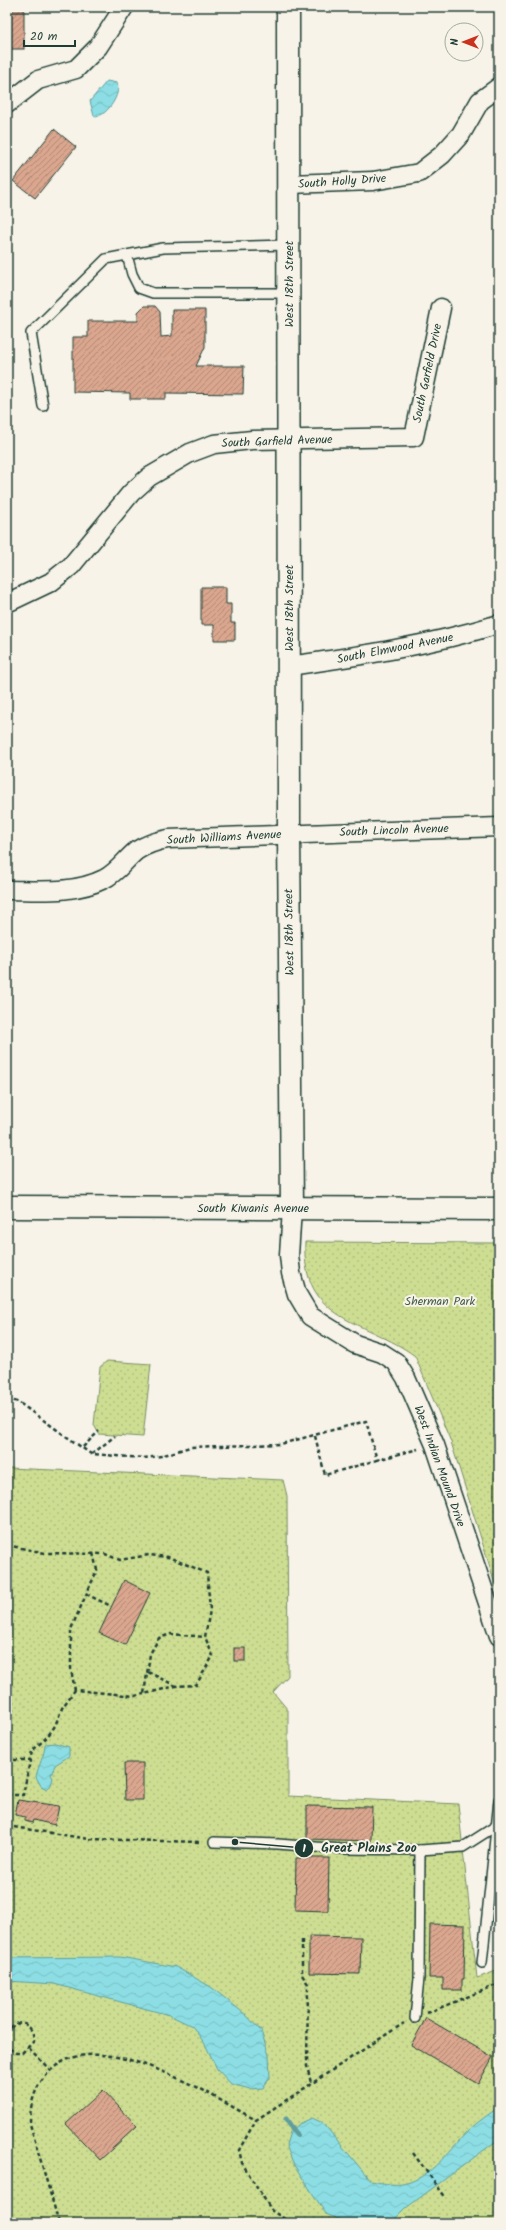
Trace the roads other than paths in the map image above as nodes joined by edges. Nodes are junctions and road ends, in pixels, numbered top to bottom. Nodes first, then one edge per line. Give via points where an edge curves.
1 (124, 7) edge
2 (288, 7) edge
3 (499, 87) edge
4 (7, 104) edge
5 (289, 184) junction
6 (289, 245) junction
7 (127, 255) junction
8 (289, 293) junction
9 (441, 308) dead end
10 (43, 406) dead end
11 (414, 437) joint
12 (289, 439) junction
13 (7, 602) edge
14 (499, 624) edge
15 (289, 666) junction
16 (499, 827) edge
17 (289, 833) junction
18 (7, 890) edge
19 (7, 1207) edge
20 (292, 1209) junction
21 (499, 1209) edge
22 (499, 1636) edge
23 (499, 1800) edge
24 (498, 1825) edge
25 (214, 1842) road end
26 (420, 1850) junction
27 (482, 1963) dead end
28 (415, 2018) road end

1 - 4 street via 98,47 76,69 38,80
2 - 5 street, West 18th Street
3 - 5 street, South Holly Drive via 480,101 461,134 442,155 419,173 373,181
5 - 6 street, West 18th Street
6 - 7 lane via 162,248
6 - 8 street, West 18th Street
7 - 8 lane via 139,288 153,293
7 - 10 lane via 106,259 31,333
8 - 12 street, West 18th Street
9 - 11 street, South Garfield Drive
11 - 12 street, South Garfield Avenue
12 - 13 street, South Garfield Avenue via 214,444 164,466 131,493 71,566 51,582
12 - 15 street, West 18th Street
14 - 15 street, South Elmwood Avenue via 380,653
15 - 17 street, West 18th Street
16 - 17 street, South Lincoln Avenue
17 - 18 street, South Williams Avenue via 168,838 137,851 104,879 85,886 65,890
17 - 20 street, West 18th Street
19 - 20 street, South Kiwanis Avenue
20 - 21 street, South Kiwanis Avenue
20 - 22 street, West Indian Mound Drive via 289,1255 297,1294 310,1316 354,1344 396,1362 406,1378 435,1445
23 - 24 lane
24 - 26 lane via 463,1847
24 - 27 lane
25 - 26 lane via 341,1849
26 - 28 lane via 419,1978

